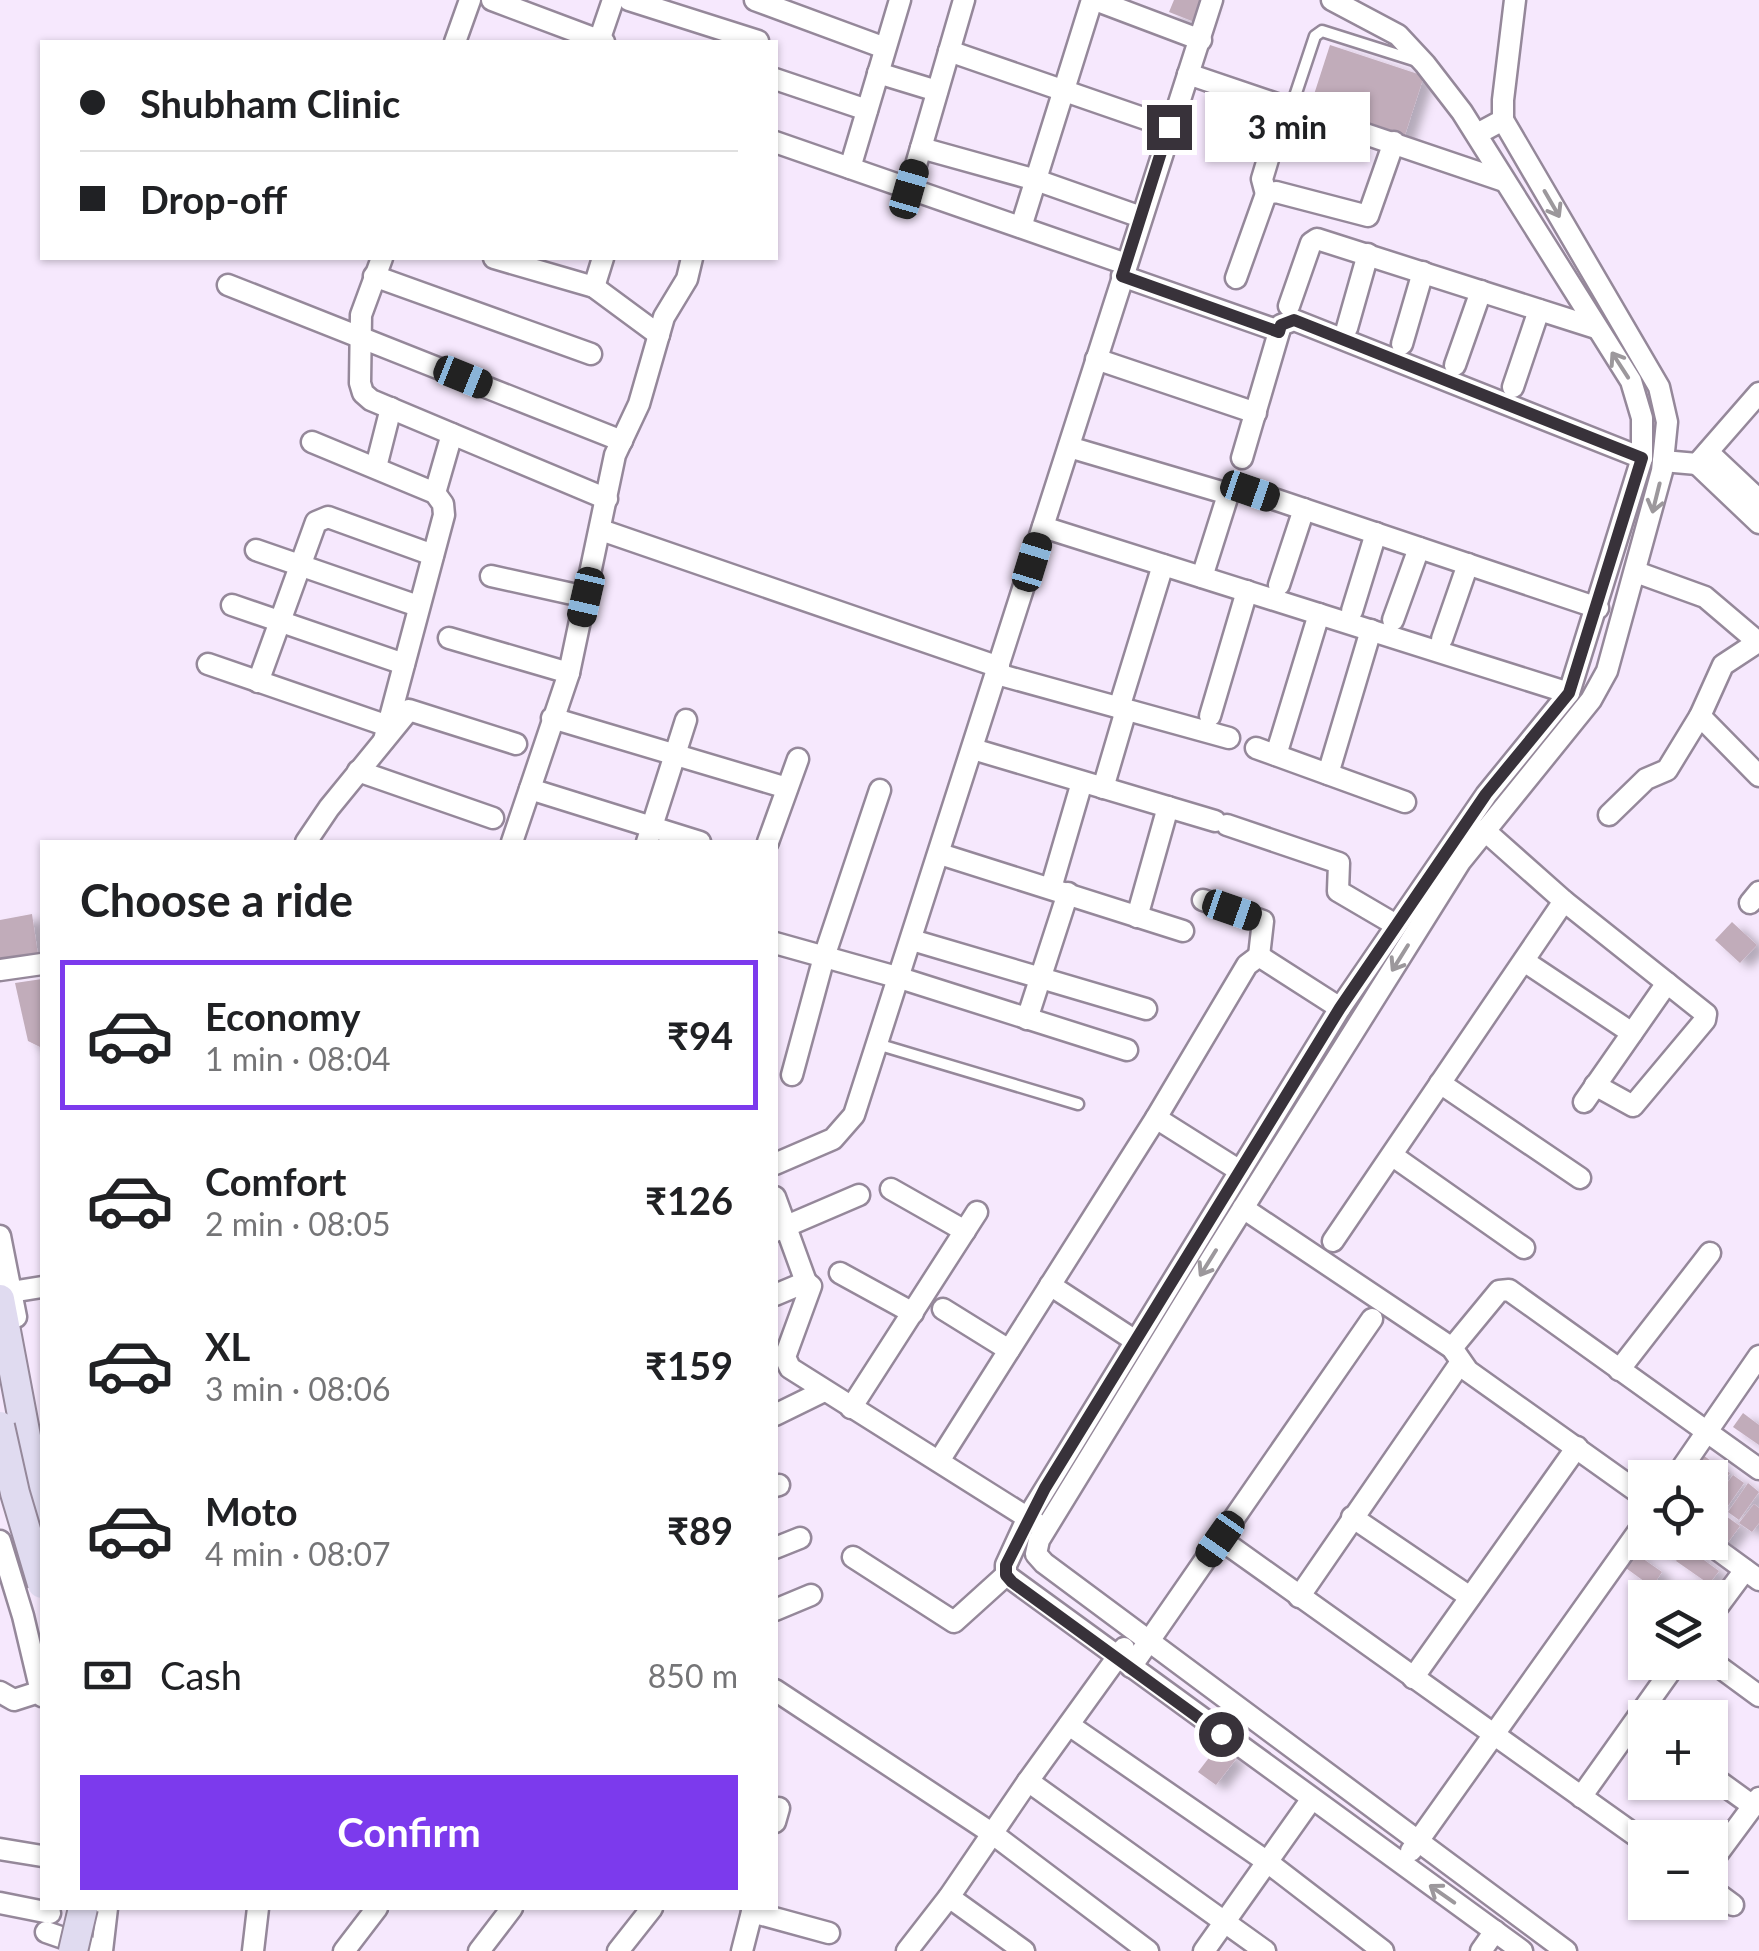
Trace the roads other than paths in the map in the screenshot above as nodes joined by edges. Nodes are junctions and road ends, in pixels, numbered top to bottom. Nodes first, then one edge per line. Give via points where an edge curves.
1 (470, 0) edge
2 (492, 0) edge
3 (613, 0) edge
4 (629, 0) edge
5 (900, 0) edge
6 (962, 0) edge
7 (1093, 0) edge
8 (1212, 0) edge
9 (1332, 0) edge
10 (1515, 0) edge
11 (767, 2) edge
12 (1374, 21) junction
13 (459, 40) edge
14 (597, 40) edge
15 (603, 40) edge
16 (752, 40) edge
17 (758, 40) edge
18 (1202, 40) junction
19 (1369, 46) junction
20 (886, 48) junction
21 (948, 51) junction
22 (1425, 64) junction
23 (878, 73) junction
24 (1188, 74) junction
25 (778, 80) edge
26 (937, 91) junction
27 (1064, 91) junction
28 (1288, 107) junction
29 (867, 110) junction
30 (1503, 120) junction
31 (1169, 127) junction
32 (1476, 134) junction
33 (1394, 142) junction
34 (778, 143) edge
35 (921, 148) junction
36 (850, 168) junction
37 (1036, 180) junction
38 (1504, 181) junction
39 (909, 189) junction
40 (1266, 194) junction
41 (1141, 217) junction
42 (1021, 228) junction
43 (1368, 254) junction
44 (501, 260) edge
45 (602, 260) edge
46 (692, 260) edge
47 (378, 267) edge
48 (1124, 270) junction
49 (1423, 272) junction
50 (1236, 278) dead end
51 (228, 285) dead end
52 (594, 287) junction
53 (1481, 291) junction
54 (1288, 306) dead end
55 (1538, 310) junction
56 (1347, 328) dead end
57 (1596, 328) junction
58 (1279, 332) junction
59 (659, 335) junction
60 (360, 336) junction
61 (1402, 344) dead end
62 (592, 354) dead end
63 (1096, 358) junction
64 (1455, 366) dead end
65 (1513, 387) dead end
66 (1759, 393) edge
67 (391, 408) junction
68 (1256, 413) junction
69 (452, 434) junction
70 (622, 441) junction
71 (312, 442) dead end
72 (1069, 447) junction
73 (1242, 458) dead end
74 (1702, 458) junction
75 (1653, 460) junction
76 (376, 466) junction
77 (1250, 491) dead end
78 (435, 493) junction
79 (607, 498) junction
80 (1759, 500) edge
81 (1304, 509) junction
82 (1759, 523) edge
83 (1043, 527) junction
84 (601, 530) junction
85 (1376, 533) junction
86 (1419, 548) junction
87 (256, 550) dead end
88 (434, 555) junction
89 (1468, 564) junction
90 (1163, 565) junction
91 (300, 566) junction
92 (1636, 572) junction
93 (491, 576) dead end
94 (1202, 577) junction
95 (1279, 585) dead end
96 (1246, 591) junction
97 (586, 597) junction
98 (232, 605) dead end
99 (418, 606) junction
100 (1598, 608) junction
101 (1352, 611) dead end
102 (1319, 614) junction
103 (1392, 620) dead end
104 (279, 621) junction
105 (1371, 630) junction
106 (449, 638) dead end
107 (1442, 639) dead end
108 (1759, 642) edge
109 (208, 664) dead end
110 (404, 664) junction
111 (998, 670) junction
112 (569, 673) junction
113 (258, 682) junction
114 (1569, 693) junction
115 (1123, 709) junction
116 (1210, 716) dead end
117 (1700, 716) junction
118 (552, 718) junction
119 (686, 720) dead end
120 (386, 733) junction
121 (1229, 738) dead end
122 (516, 744) dead end
123 (973, 749) junction
124 (674, 755) junction
125 (798, 759) dead end
126 (358, 772) junction
127 (1328, 774) junction
128 (1759, 776) edge
129 (1082, 782) junction
130 (1508, 784) junction
131 (787, 788) junction
132 (1104, 788) junction
133 (530, 789) junction
134 (880, 790) dead end
135 (1405, 802) dead end
136 (1168, 807) junction
137 (1609, 815) dead end
138 (492, 818) dead end
139 (1484, 830) junction
140 (650, 835) edge
141 (313, 840) edge
142 (513, 840) edge
143 (686, 840) edge
144 (769, 840) edge
145 (940, 854) junction
146 (1059, 891) junction
147 (1203, 900) dead end
148 (1564, 901) junction
149 (1137, 916) junction
150 (1396, 925) junction
151 (1183, 931) dead end
152 (912, 940) junction
153 (778, 944) edge
154 (1259, 956) junction
155 (824, 957) junction
156 (1524, 961) junction
157 (40, 964) edge
158 (0, 970) edge
159 (900, 978) junction
160 (1040, 979) junction
161 (1667, 984) junction
162 (1340, 1008) junction
163 (1146, 1009) dead end
164 (1028, 1018) junction
165 (1632, 1033) junction
166 (876, 1044) junction
167 (1127, 1050) dead end
168 (792, 1074) dead end
169 (1440, 1083) junction
170 (1078, 1104) dead end
171 (1156, 1118) junction
172 (1393, 1156) junction
173 (778, 1163) edge
174 (1240, 1171) junction
175 (1580, 1178) dead end
176 (891, 1189) dead end
177 (859, 1195) dead end
178 (1243, 1208) junction
179 (978, 1212) dead end
180 (780, 1229) edge
181 (965, 1230) junction
182 (0, 1236) edge
183 (1333, 1240) dead end
184 (1524, 1248) dead end
185 (1710, 1253) dead end
186 (840, 1273) dead end
187 (806, 1282) junction
188 (1050, 1285) junction
189 (40, 1287) edge
190 (778, 1294) edge
191 (6, 1296) edge
192 (943, 1309) dead end
193 (912, 1312) junction
194 (1372, 1319) dead end
195 (1134, 1340) junction
196 (1009, 1350) junction
197 (1456, 1355) junction
198 (1759, 1356) edge
199 (1619, 1370) junction
200 (824, 1391) junction
201 (851, 1408) junction
202 (778, 1414) edge
203 (0, 1426) edge
204 (1706, 1432) junction
205 (40, 1443) edge
206 (1577, 1448) junction
207 (1687, 1460) edge
208 (939, 1461) junction
209 (1759, 1469) edge
210 (1628, 1485) edge
211 (40, 1510) edge
212 (1352, 1517) junction
213 (1028, 1518) junction
214 (40, 1524) edge
215 (1046, 1529) junction
216 (800, 1538) dead end
217 (0, 1539) edge
218 (1220, 1539) junction
219 (1628, 1546) edge
220 (778, 1547) edge
221 (853, 1557) dead end
222 (1728, 1557) edge
223 (1006, 1575) junction
224 (1752, 1575) edge
225 (40, 1577) edge
226 (811, 1594) dead end
227 (1299, 1597) junction
228 (1470, 1597) junction
229 (1728, 1600) edge
230 (778, 1609) edge
231 (1142, 1637) junction
232 (1124, 1662) junction
233 (1728, 1673) edge
234 (1413, 1678) junction
235 (40, 1684) edge
236 (0, 1692) edge
237 (778, 1692) edge
238 (40, 1694) edge
239 (1759, 1696) edge
240 (1068, 1725) junction
241 (1493, 1735) junction
242 (1628, 1739) edge
243 (1028, 1780) junction
244 (1728, 1786) edge
245 (1581, 1796) junction
246 (1312, 1800) junction
247 (1756, 1802) edge
248 (1628, 1830) edge
249 (993, 1834) junction
250 (1728, 1840) edge
251 (1418, 1842) junction
252 (0, 1849) edge
253 (40, 1856) edge
254 (1266, 1860) junction
255 (1400, 1864) junction
256 (949, 1897) junction
257 (1728, 1901) edge
258 (0, 1903) edge
259 (1734, 1905) dead end
260 (83, 1910) edge
261 (98, 1910) edge
262 (107, 1910) edge
263 (258, 1910) edge
264 (376, 1910) edge
265 (510, 1910) edge
266 (650, 1910) edge
267 (752, 1910) edge
268 (1226, 1922) junction
269 (47, 1926) edge
270 (1495, 1931) junction
271 (829, 1933) dead end
272 (73, 1951) edge
273 (90, 1951) edge
274 (102, 1951) edge
275 (254, 1951) edge
276 (344, 1951) edge
277 (479, 1951) edge
278 (618, 1951) edge
279 (742, 1951) edge
280 (907, 1951) edge
281 (1024, 1951) edge
282 (1148, 1951) edge
283 (1204, 1951) edge
284 (1265, 1951) edge
285 (1384, 1951) edge
286 (1480, 1951) edge
287 (1522, 1951) edge
288 (1566, 1951) edge

1 - 13 street
2 - 14 street
3 - 15 street
4 - 16 street
5 - 20 street
6 - 21 street
7 - 18 street
7 - 27 street
8 - 18 street
9 - 12 street
10 - 30 street
11 - 17 street
11 - 20 street
12 - 19 lane
12 - 22 street
18 - 24 street
19 - 22 lane
19 - 28 lane via 1326,32 1315,36
20 - 23 street
21 - 26 street
21 - 27 street
22 - 32 street
23 - 26 street
23 - 29 street
24 - 28 street
24 - 31 street
25 - 29 street
26 - 35 street
27 - 31 street
27 - 37 street
28 - 33 street
28 - 40 street via 1262,179
29 - 36 street
30 - 32 street
30 -> 75 street via 1659,387 1668,422
31 - 41 street
32 - 38 street
33 - 38 street
33 - 40 street via 1368,216
34 - 36 street
35 - 37 street
35 - 39 street
36 - 39 street
37 - 41 street
37 - 42 street
38 - 57 street
39 - 42 street
40 - 50 street
41 - 48 street
42 - 48 street
43 - 49 street
43 - 54 street via 1314,239
43 - 56 street
44 - 52 street
45 - 52 street
46 - 59 street
47 - 60 street
47 - 62 street
48 - 58 street
48 - 63 street
49 - 53 street
49 - 61 street
51 - 60 street
52 - 59 street
53 - 55 street
53 - 64 street
55 - 57 street
55 - 65 street
75 -> 57 street via 1630,381
58 - 68 street
58 - 75 street via 1294,320
59 - 70 street
60 - 67 street via 363,393
60 - 70 street
63 - 68 street
63 - 72 street
66 - 74 street
67 - 69 street
67 - 76 street
68 - 73 street
69 - 78 street
69 - 79 street
70 - 79 street
71 - 76 street
72 - 83 street
72 - 94 street via 1225,493
74 - 75 street
74 - 80 street
74 - 82 street
75 -> 92 street
75 - 100 street
76 - 78 street
77 - 81 street
78 - 88 street via 444,516
79 - 84 street
81 - 85 street
81 - 95 street
83 - 90 street
83 - 111 street
84 - 97 street
84 - 111 street
85 - 86 street
85 - 101 street
86 - 89 street
86 - 103 street
87 - 91 street
88 - 91 street via 328,517 316,522
88 - 99 street
89 - 100 street
89 - 107 street
90 - 94 street
90 - 115 street
91 - 99 street
91 - 104 street
92 - 108 street via 1705,597
92 - 130 street via 1600,687
93 - 97 street
94 - 96 street
96 - 102 street
96 - 116 street
97 - 112 street
98 - 104 street
99 - 110 street
100 - 114 street
102 - 105 street
102 - 127 street via 1266,752
104 - 110 street
104 - 113 street
105 - 114 street
105 - 127 street
106 - 112 street
108 - 117 street via 1723,665
109 - 113 street
110 - 120 street
111 - 115 street
111 - 123 street
112 - 118 street
113 - 120 street
114 - 130 street
115 - 121 street
115 - 132 street
117 - 128 street
117 - 137 street via 1667,770 1646,779
118 - 124 street
118 - 133 street
119 - 124 street
120 - 122 street via 409,710
120 - 126 street
123 - 129 street
123 - 145 street
124 - 131 street
124 - 140 street
125 - 131 street
126 - 138 street
126 - 141 street
127 - 135 street
129 - 132 street
129 - 146 street
130 - 139 street
130 - 150 street
131 - 144 street
132 - 136 street
133 - 140 street
133 - 142 street
134 - 155 street
136 - 149 street
136 - 150 street via 1339,863 1338,891
139 - 148 street
139 -> 178 street
140 - 143 street
145 - 146 street
145 - 152 street
146 - 149 street
146 - 160 street
147 - 154 street via 1264,921
148 - 156 street
148 - 161 street
149 - 151 street
150 - 162 street
152 - 159 street
152 - 160 street
153 - 155 street
154 - 162 street
154 - 171 street via 1247,965
155 - 159 street
155 - 168 street
156 - 165 street
156 - 169 street
157 - 158 street
159 - 164 street
159 - 166 street
160 - 163 street
160 - 164 street
161 - 165 street
161 - 165 street via 1701,1009 1705,1020 1633,1106 1590,1093
162 - 174 street
164 - 167 street
166 - 170 lane
166 - 173 street via 845,1128
169 - 172 street
169 - 175 street
171 - 174 street
171 - 188 street
172 - 183 street
172 - 184 street
174 - 195 street
176 - 181 street
177 - 180 street
178 - 197 street
178 -> 215 street
179 - 181 street
180 - 187 street
181 - 193 street
182 - 191 street
185 - 199 street
186 - 193 street
187 - 190 street
187 - 200 street via 811,1286 786,1364
188 - 195 street
188 - 196 street
189 - 191 street
191 - 205 street
191 - 211 main road
192 - 196 street
193 - 201 street
194 - 218 street
195 - 213 street
196 - 208 street
197 - 199 street via 1504,1289
197 - 206 street via 1468,1371
197 - 212 street
198 - 204 street
199 - 204 street
200 - 201 street
200 - 202 street
201 - 208 street
203 - 225 main road, bridge
204 - 207 street
204 - 209 street
206 - 210 street
206 - 228 street
208 - 213 street
212 - 227 street
212 - 228 street
213 - 215 street
213 - 223 street
214 - 217 street
215 - 231 street via 1036,1554
216 - 220 street
217 - 235 street
218 - 227 street
218 - 231 street
219 - 241 street
221 - 223 street via 954,1622
222 - 224 street
223 - 232 street
224 - 229 street
226 - 230 street
227 - 234 street
228 - 234 street
231 - 232 street
231 - 251 street
232 - 240 street
232 - 246 street
233 - 239 street
234 - 241 street
236 - 238 street via 14,1700
237 - 249 street
240 - 243 street
240 - 254 street
241 - 245 street
241 - 251 street
242 - 245 street
243 - 249 street
243 - 268 street
244 - 247 street
245 - 248 street
246 - 254 street
246 - 255 street
247 - 250 street
249 - 256 street
249 - 282 street
251 - 255 street
251 - 288 street
252 - 253 street
254 - 268 street
254 - 285 street
270 -> 255 street
256 - 280 street
256 - 281 street
257 - 259 street
258 - 269 street
260 - 272 main road, bridge
261 - 273 main road
262 - 274 street
263 - 275 street
264 - 276 street
265 - 277 street
266 - 278 street
267 - 271 street
267 - 279 street
268 - 283 street
268 - 284 street
269 - 274 street
270 - 286 street
270 - 287 street

